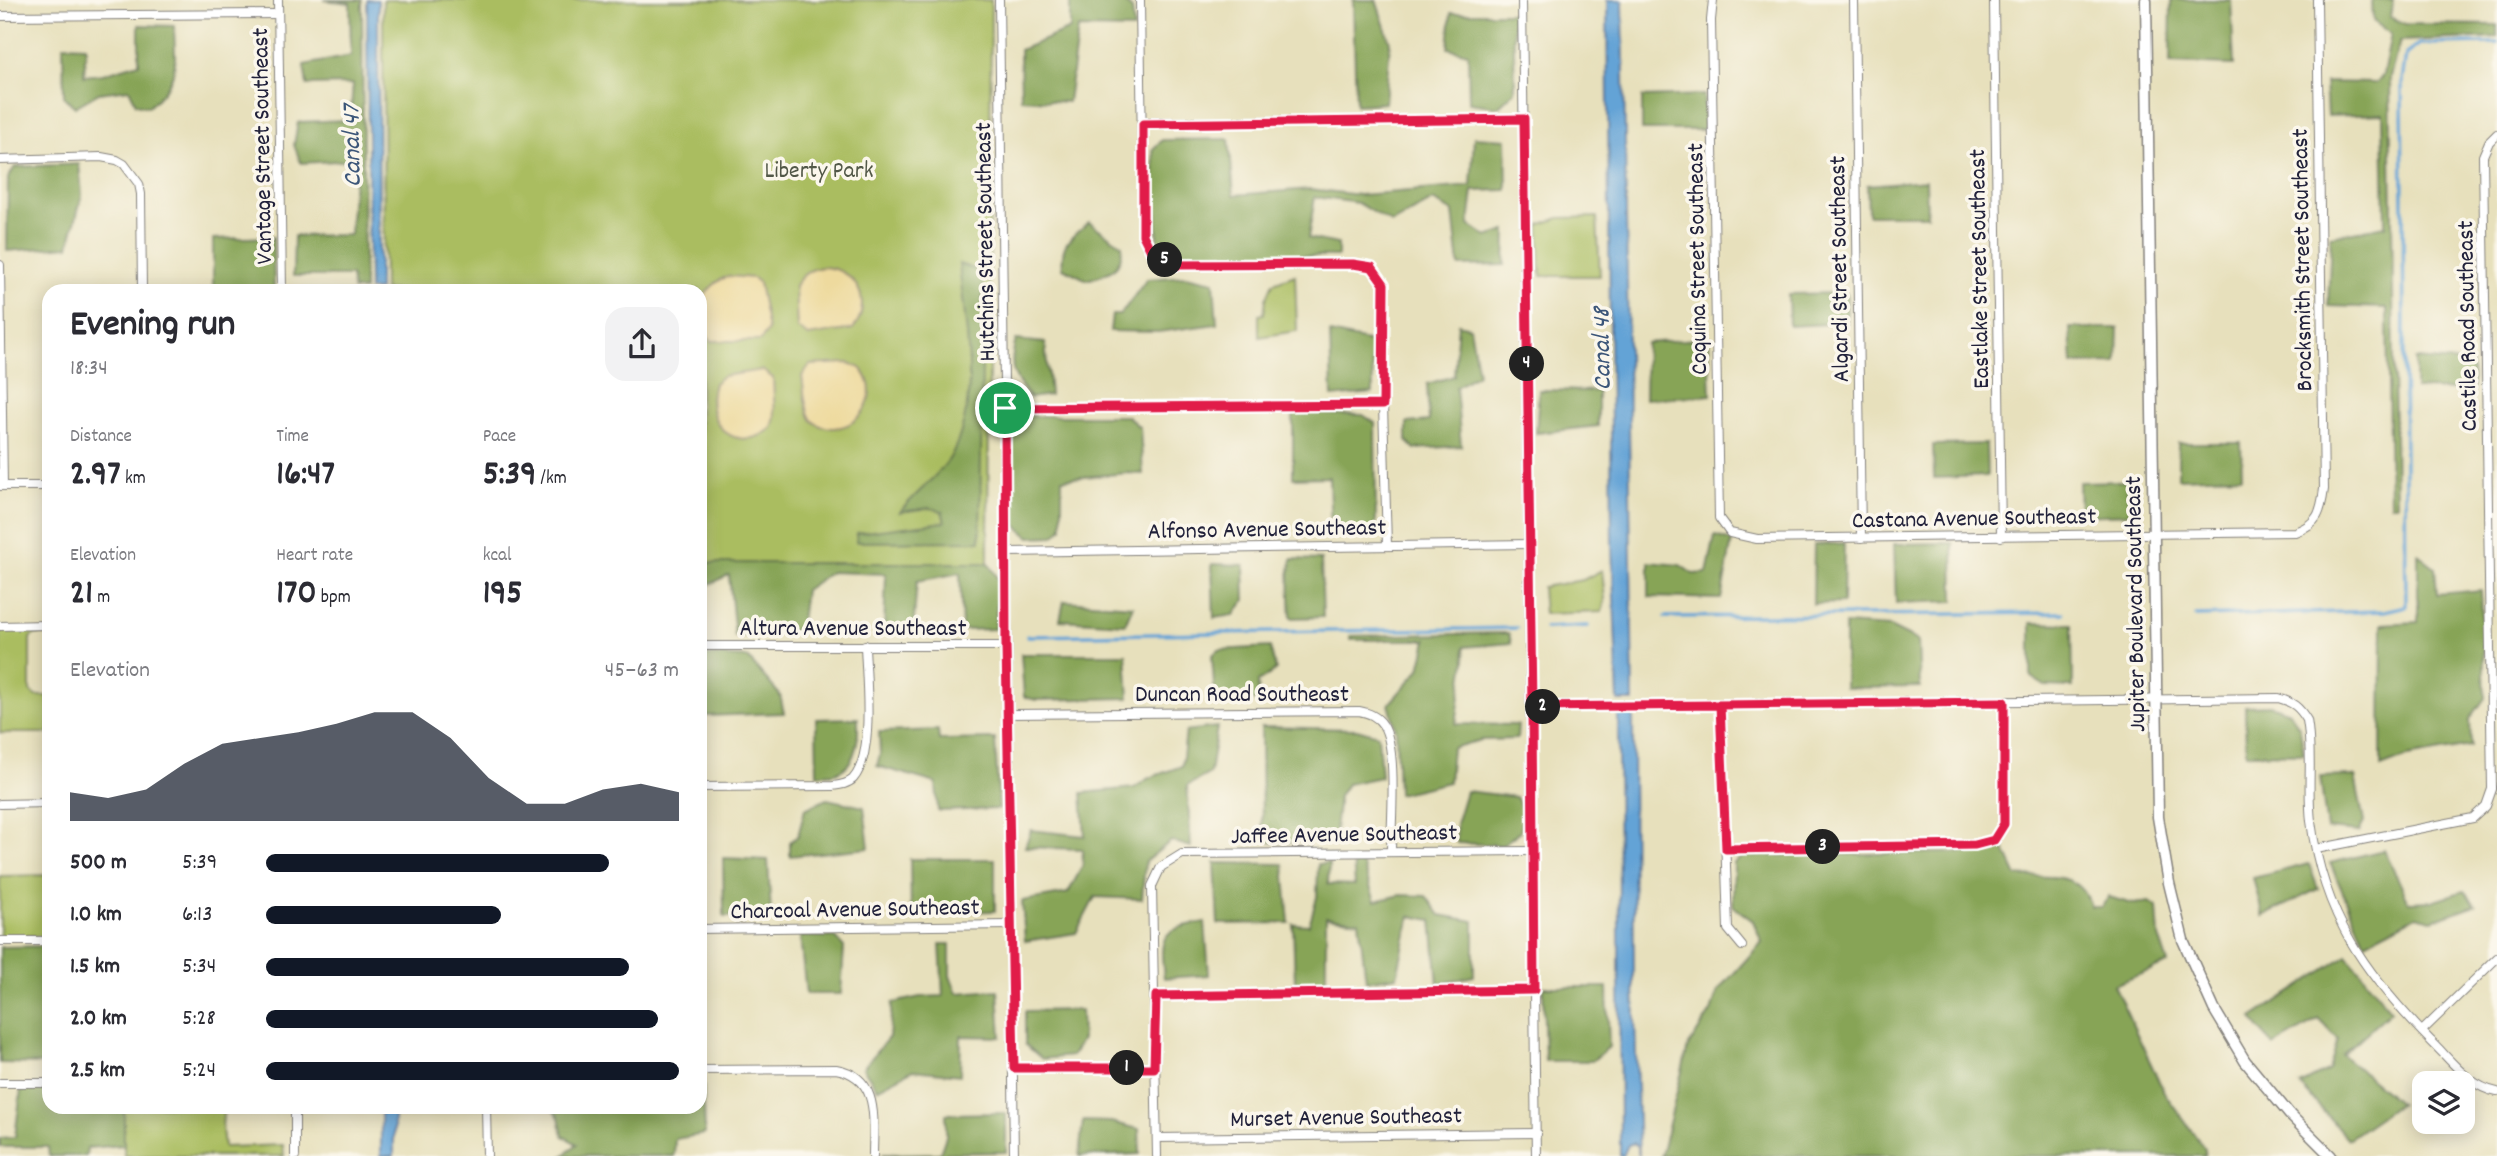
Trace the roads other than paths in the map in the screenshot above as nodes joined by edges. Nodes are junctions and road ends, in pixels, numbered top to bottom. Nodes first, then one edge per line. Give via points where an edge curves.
1 (278, 0) edge
2 (999, 0) edge
3 (1140, 0) edge
4 (1522, 0) edge
5 (1713, 0) edge
6 (1854, 0) edge
7 (1994, 0) edge
8 (2146, 0) edge
9 (2316, 0) edge
10 (278, 14) junction
11 (0, 16) edge
12 (1524, 119) junction
13 (1143, 124) junction
14 (2497, 134) edge
15 (0, 160) edge
16 (0, 265) edge
17 (142, 284) edge
18 (282, 284) edge
19 (1383, 405) junction
20 (1005, 408) junction
21 (1, 486) edge
22 (42, 486) edge
23 (1719, 518) joint
24 (2316, 519) joint
25 (2155, 534) junction
26 (2001, 537) junction
27 (1861, 538) junction
28 (1529, 544) junction
29 (1387, 545) junction
30 (1007, 552) junction
31 (42, 625) edge
32 (0, 626) edge
33 (865, 645) junction
34 (707, 646) edge
35 (1006, 646) junction
36 (2155, 700) junction
37 (2004, 702) junction
38 (1720, 705) junction
39 (1532, 707) junction
40 (1009, 714) junction
41 (707, 788) edge
42 (42, 803) edge
43 (0, 804) edge
44 (1726, 849) junction
45 (2316, 849) junction
46 (1532, 851) junction
47 (1391, 852) junction
48 (1011, 925) junction
49 (707, 929) edge
50 (0, 941) edge
51 (42, 941) edge
52 (1742, 946) dead end
53 (2497, 958) edge
54 (1534, 990) junction
55 (1156, 996) junction
56 (2422, 1031) junction
57 (1014, 1068) junction
58 (1154, 1068) junction
59 (707, 1070) edge
60 (0, 1083) edge
61 (42, 1083) edge
62 (2497, 1092) edge
63 (295, 1114) edge
64 (486, 1114) edge
65 (1536, 1133) junction
66 (1157, 1138) junction
67 (296, 1156) edge
68 (486, 1156) edge
69 (873, 1156) edge
70 (1014, 1156) edge
71 (1157, 1156) edge
72 (1536, 1156) edge
73 (2331, 1156) edge

1 - 10 street, Vantage Street Southeast
2 - 20 street, Hutchins Street Southeast
3 - 13 street
4 - 12 street
5 - 23 street, Coquina Street Southeast
6 - 27 street, Algardi Street Southeast
7 - 26 street, Eastlake Street Southeast
8 - 25 street, Jupiter Boulevard Southeast
9 - 24 street, Brocksmith Street Southeast via 2324,489
10 - 11 street
10 - 18 street, Vantage Street Southeast
12 - 13 street
12 - 28 street
13 - 19 street via 1143,235 1153,255 1176,265 1372,267 1384,284
14 - 45 street, Castile Road Southeast via 2483,156 2492,789 2486,806 2473,818
15 - 17 street via 101,158 124,164 134,174 141,194
16 - 21 street
19 - 20 street
19 - 29 street
20 - 30 street, Hutchins Street Southeast
21 - 22 street
23 - 27 street, Castana Avenue Southeast via 1730,533 1757,539
24 - 25 street, Castana Avenue Southeast via 2295,532
25 - 26 street, Castana Avenue Southeast
25 - 36 street, Jupiter Boulevard Southeast
26 - 27 street, Castana Avenue Southeast
28 - 29 street, Alfonso Avenue Southeast
28 - 39 street
29 - 30 street, Alfonso Avenue Southeast
30 - 35 street, Hutchins Street Southeast
31 - 32 street
33 - 34 street, Altura Avenue Southeast
33 - 35 street, Altura Avenue Southeast
33 - 41 street via 867,749 851,782
35 - 40 street, Hutchins Street Southeast
36 - 37 street
36 - 45 street via 2278,698 2301,709 2309,732
36 - 73 street, Jupiter Boulevard Southeast via 2158,817 2183,940 2214,1009 2245,1062
37 - 38 street
37 - 44 street via 2004,824 1994,840 1975,845
38 - 39 street
38 - 44 street
39 - 46 street
40 - 47 street, Duncan Road Southeast via 1373,714 1382,724 1391,751
40 - 48 street, Hutchins Street Southeast
42 - 43 street
44 - 52 street via 1727,929
45 - 56 street via 2346,935 2366,968
46 - 47 street, Jaffee Avenue Southeast
46 - 54 street
47 - 55 street, Jaffee Avenue Southeast via 1182,854 1161,867 1152,886
48 - 49 street, Charcoal Avenue Southeast
48 - 57 street, Hutchins Street Southeast
50 - 51 street
53 - 56 street
54 - 55 street
54 - 65 street
55 - 58 street
56 - 62 street via 2474,1084
57 - 58 street
57 - 70 street, Hutchins Street Southeast
58 - 66 street
59 - 69 street via 849,1071 870,1093
60 - 61 street
63 - 67 street
64 - 68 street
65 - 66 street, Murset Avenue Southeast
65 - 72 street
66 - 71 street

